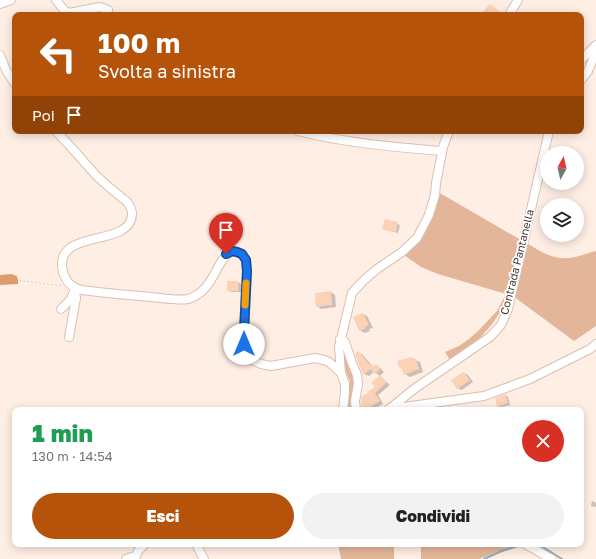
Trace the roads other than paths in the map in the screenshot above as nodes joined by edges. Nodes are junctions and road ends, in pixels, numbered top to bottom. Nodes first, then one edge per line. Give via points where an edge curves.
1 (11, 0) edge
2 (56, 0) edge
3 (518, 0) edge
4 (0, 4) edge
5 (108, 10) dead end
6 (67, 12) edge
7 (74, 12) edge
8 (511, 12) edge
9 (596, 45) edge
10 (596, 52) edge
11 (0, 55) edge
12 (584, 57) edge
13 (584, 76) edge
14 (12, 79) edge
15 (59, 134) edge
16 (310, 134) edge
17 (448, 134) edge
18 (548, 134) edge
19 (442, 152) junction
20 (72, 286) junction
21 (61, 309) dead end
22 (69, 337) dead end
23 (340, 339) junction
24 (596, 344) edge
25 (341, 373) junction
26 (343, 407) edge
27 (356, 407) edge
28 (392, 407) edge
29 (409, 407) edge
30 (142, 547) edge
31 (198, 547) edge
32 (530, 547) edge
33 (135, 557) edge
34 (126, 559) edge
35 (204, 559) edge
36 (552, 559) edge

1 - 4 street
2 - 6 street
3 - 8 street
5 - 7 street via 100,7
9 - 12 street
10 - 13 street
11 - 14 street
15 - 20 street via 99,178 127,202 132,211 129,224 122,231 74,245 67,251 62,259 62,268 64,276
16 - 19 street via 364,144
17 - 19 street
18 - 28 street, Contrada Pantanella via 508,309 501,324 490,337
19 - 23 street via 435,195 429,215 417,238 377,269 352,293
20 - 21 street via 71,299
20 - 22 street via 76,298
20 - 25 street via 81,290 188,299 203,291 226,254 237,252 246,260 244,344 252,360 271,366 320,358
23 - 25 street
23 - 27 street via 344,342 357,375
24 - 29 street via 530,379 484,396
25 - 26 street via 345,384
30 - 33 street
31 - 35 street
32 - 36 street
33 - 34 street

